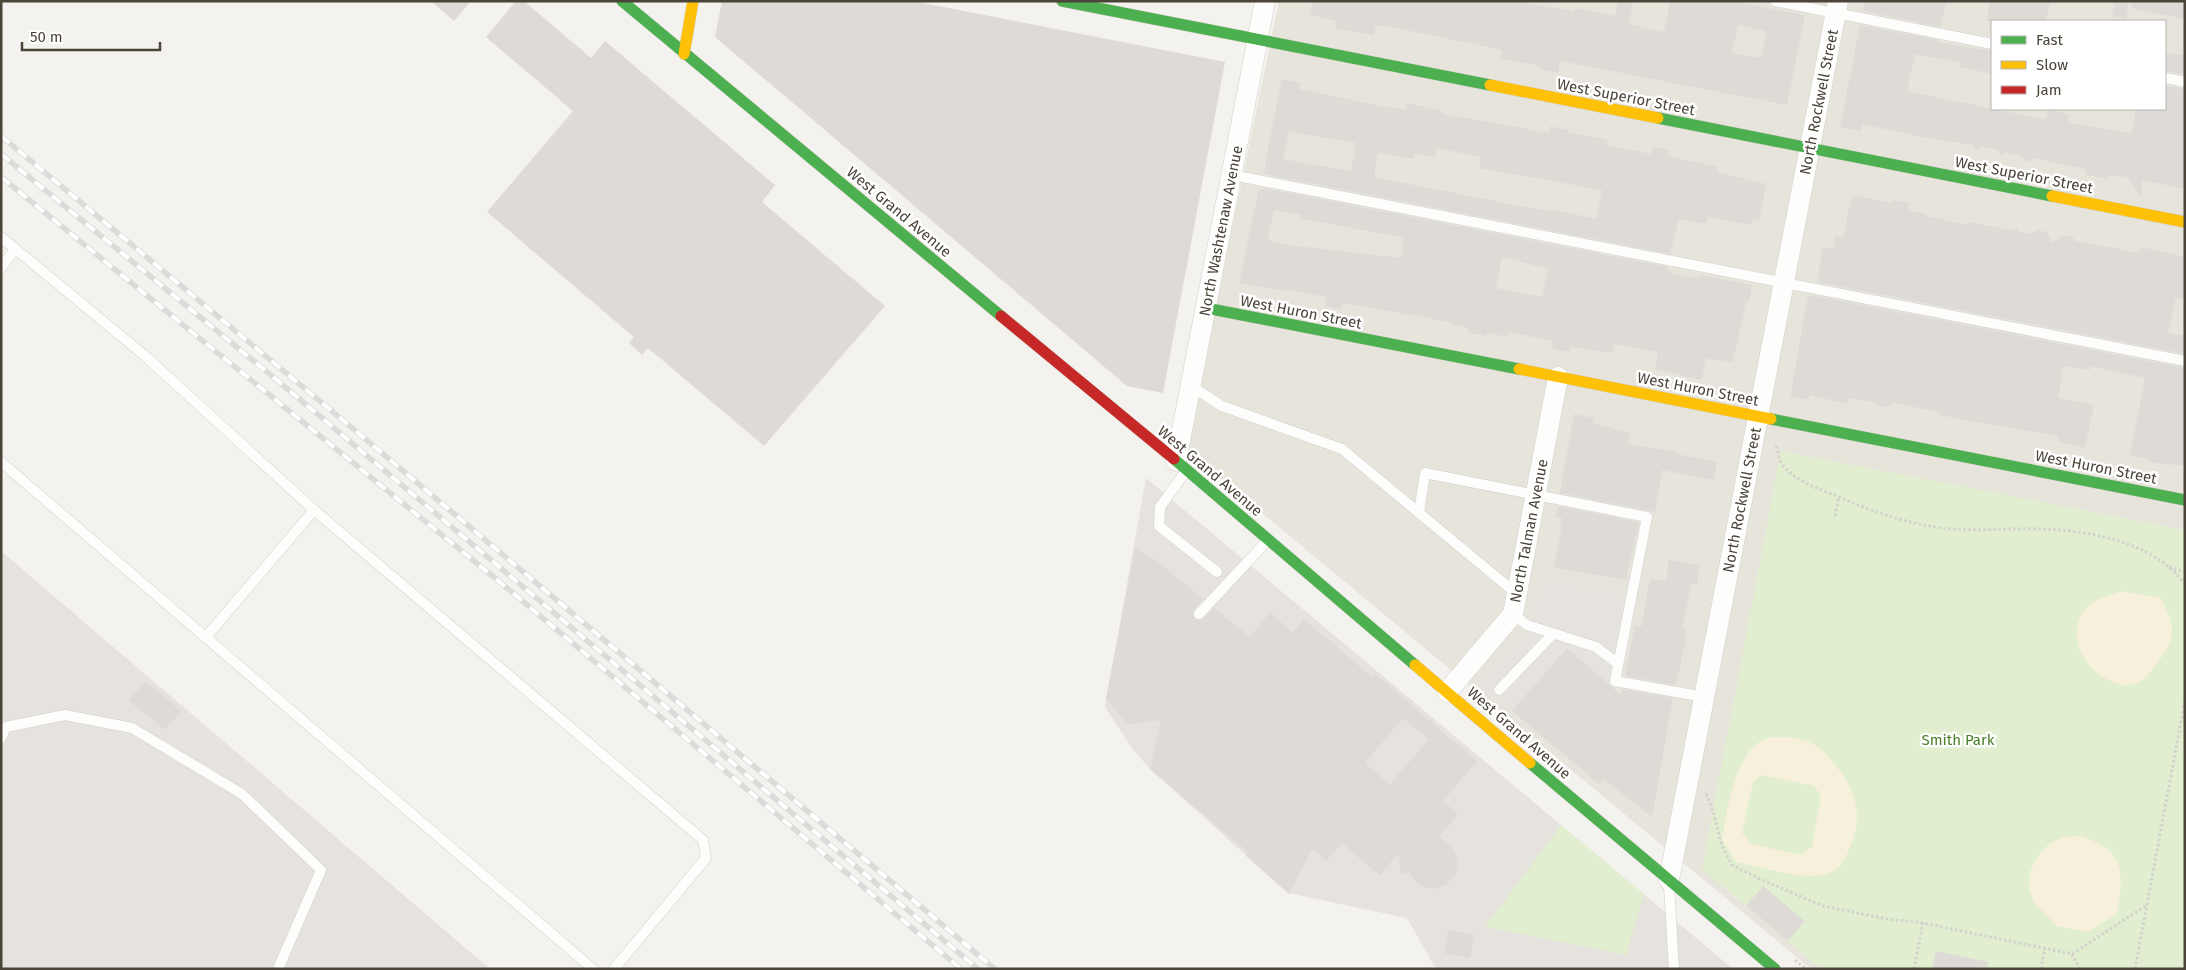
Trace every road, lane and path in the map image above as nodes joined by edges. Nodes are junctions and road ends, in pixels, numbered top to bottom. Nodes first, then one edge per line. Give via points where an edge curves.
1 (622, 1) edge
2 (694, 1) edge
3 (1062, 1) edge
4 (1265, 1) edge
5 (1775, 1) edge
6 (1837, 7) edge
7 (1258, 40) junction
8 (1991, 44) edge
9 (684, 54) junction
10 (2166, 78) edge
11 (2185, 82) edge
12 (1810, 148) junction
13 (1232, 175) junction
14 (2185, 222) edge
15 (1, 237) edge
16 (15, 249) junction
17 (1, 268) edge
18 (1784, 283) junction
19 (1206, 308) junction
20 (2185, 361) edge
21 (1558, 377) junction
22 (1191, 386) junction
23 (1758, 416) junction
24 (1776, 446) dead end
25 (1, 462) edge
26 (1182, 466) junction
27 (1536, 496) junction
28 (1839, 497) junction
29 (2185, 500) edge
30 (314, 510) junction
31 (1419, 513) junction
32 (1835, 516) dead end
33 (1268, 540) junction
34 (2169, 566) junction
35 (1217, 572) dead end
36 (2185, 572) edge
37 (2185, 584) edge
38 (1515, 604) junction
39 (1200, 614) dead end
40 (1553, 634) junction
41 (206, 637) junction
42 (1618, 664) junction
43 (1499, 690) dead end
44 (1447, 692) junction
45 (1704, 697) junction
46 (2185, 700) edge
47 (1, 738) edge
48 (1706, 794) dead end
49 (1669, 880) junction
50 (2147, 905) junction
51 (1923, 923) junction
52 (2045, 948) junction
53 (2072, 954) junction
54 (278, 969) edge
55 (593, 969) edge
56 (614, 969) edge
57 (1674, 969) edge
58 (1775, 969) edge
59 (1914, 969) edge
60 (2041, 969) edge
61 (2080, 969) edge
62 (2135, 969) edge

1 - 9 street, West Grand Avenue
2 - 9 street
3 - 7 street, West Superior Street
4 - 7 street, North Washtenaw Avenue
5 - 6 lane
6 - 8 lane
6 - 12 street, North Rockwell Street
7 - 12 street, West Superior Street
7 - 13 street, North Washtenaw Avenue
9 - 26 street, West Grand Avenue
10 - 11 lane
12 - 14 street, West Superior Street
12 - 18 street, North Rockwell Street
13 - 18 lane
13 - 19 street, North Washtenaw Avenue
15 - 16 lane
16 - 17 lane
16 - 30 lane via 144,355
18 - 20 lane
18 - 23 street, North Rockwell Street
19 - 21 street, West Huron Street
19 - 22 street, North Washtenaw Avenue
21 - 23 street, West Huron Street
21 - 27 street, North Talman Avenue
22 - 26 street, North Washtenaw Avenue
22 - 31 lane via 1222,406 1342,448
23 - 29 street, West Huron Street
23 - 45 street, North Rockwell Street
24 - 28 path via 1782,464 1795,476
25 - 41 lane
26 - 33 street, West Grand Avenue
26 - 35 lane via 1160,507 1159,526
27 - 31 lane via 1425,473
27 - 38 street, North Talman Avenue
27 - 42 lane via 1647,517
28 - 32 path
28 - 34 path via 1896,519 1941,528 2084,533 2123,542
30 - 41 lane
30 - 56 lane via 703,840 706,858
31 - 38 lane
33 - 39 lane
33 - 44 street, West Grand Avenue
34 - 36 path
34 - 37 path
38 - 40 lane via 1527,625
38 - 44 street, North Talman Avenue
40 - 42 lane via 1596,647
40 - 43 lane
41 - 55 lane
42 - 45 lane via 1615,681
44 - 49 street, West Grand Avenue
45 - 49 street, North Rockwell Street
46 - 50 path
47 - 54 lane via 6,727 65,714 132,728 242,794 321,870
48 - 51 path via 1722,846 1732,865 1823,906
49 - 57 lane
49 - 58 street, West Grand Avenue
50 - 53 path
50 - 62 path
51 - 52 path
51 - 59 path
52 - 53 path
52 - 60 path
53 - 61 path

